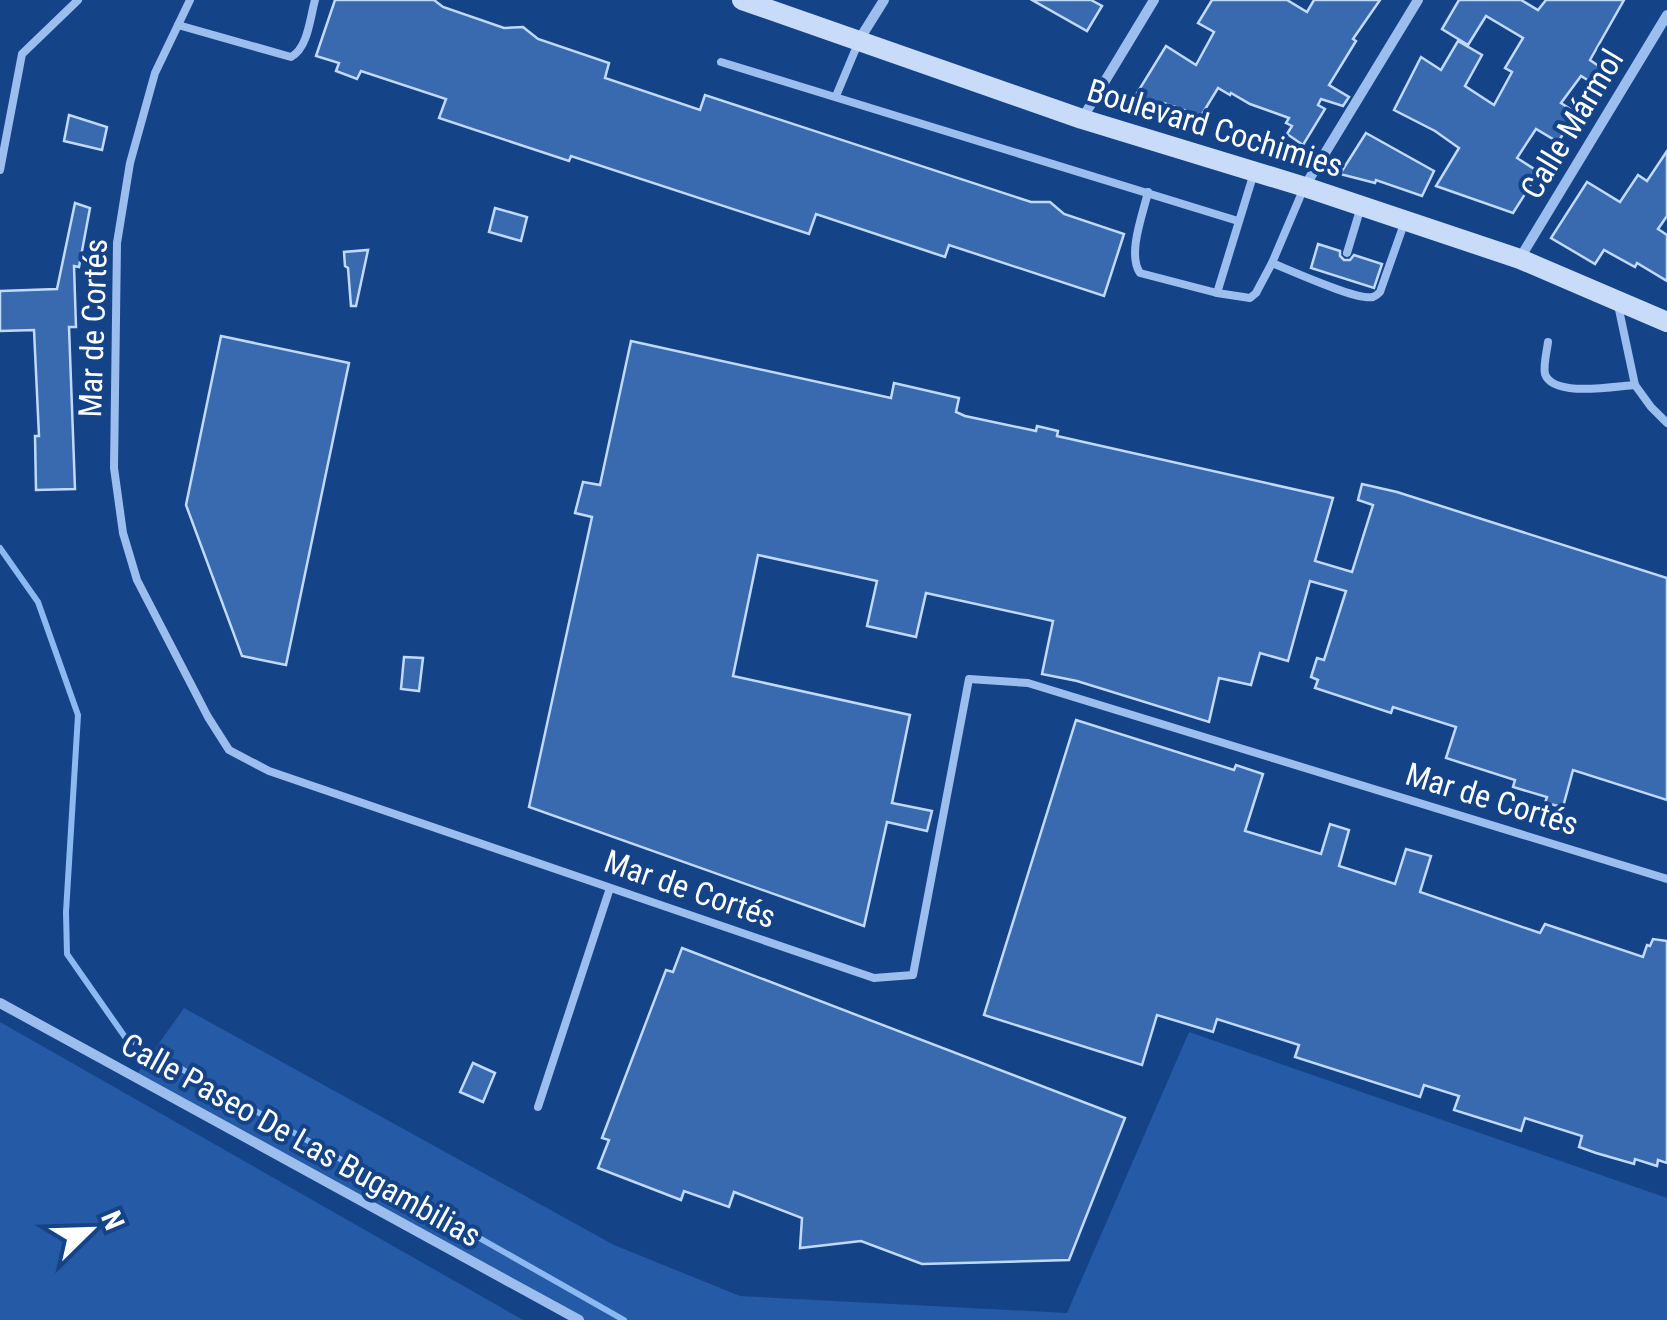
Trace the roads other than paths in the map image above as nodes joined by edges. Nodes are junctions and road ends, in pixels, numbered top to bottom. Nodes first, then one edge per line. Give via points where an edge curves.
1 (78, 0) edge
2 (190, 0) edge
3 (315, 0) edge
4 (742, 0) edge
5 (884, 0) edge
6 (1154, 0) edge
7 (1418, 0) edge
8 (1667, 15) edge
9 (178, 24) junction
10 (860, 40) junction
11 (720, 62) dead end
12 (836, 96) junction
13 (1082, 119) junction
14 (0, 170) edge
15 (1254, 171) junction
16 (1305, 187) junction
17 (1148, 192) junction
18 (1361, 206) junction
19 (1238, 221) junction
20 (1405, 221) junction
21 (1347, 253) dead end
22 (1520, 259) junction
23 (1272, 263) junction
24 (1341, 276) dead end
25 (1339, 289) junction
26 (1217, 294) junction
27 (1617, 301) junction
28 (1667, 322) edge
29 (1548, 342) dead end
30 (1635, 385) junction
31 (1667, 423) edge
32 (1667, 879) edge
33 (610, 888) junction
34 (0, 1004) edge
35 (538, 1107) dead end
36 (578, 1320) edge

1 - 14 lane via 22,54
2 - 9 lane, Mar de Cortés
3 - 9 lane via 302,47 291,57
4 - 10 main road, Boulevard Cochimies
5 - 10 street
6 - 13 street
7 - 16 street
8 - 22 street, Calle Mármol
9 - 33 lane, Mar de Cortés via 130,163 117,244 114,468 136,580 229,750 268,772
10 - 12 lane
10 - 13 main road, Boulevard Cochimies
11 - 12 lane
12 - 17 lane
13 - 15 main road, Boulevard Cochimies
15 - 16 main road, Boulevard Cochimies
15 - 19 lane
16 - 18 main road, Boulevard Cochimies
16 - 23 lane
17 - 19 lane
17 - 26 lane via 1134,265 1140,273
18 - 20 main road, Boulevard Cochimies
18 - 21 lane
19 - 26 lane
20 - 22 main road, Boulevard Cochimies
20 - 25 lane via 1380,292 1368,297
22 - 27 main road, Boulevard Cochimies
23 - 25 lane
23 - 26 lane via 1250,298
24 - 25 lane
27 - 28 main road, Boulevard Cochimies
27 - 30 lane
29 - 30 lane via 1545,373 1551,382 1588,389
30 - 31 lane
32 - 33 lane, Mar de Cortés via 1028,683 969,678 912,975 874,978
33 - 35 lane
34 - 36 street, Calle Paseo De Las Bugambilias

